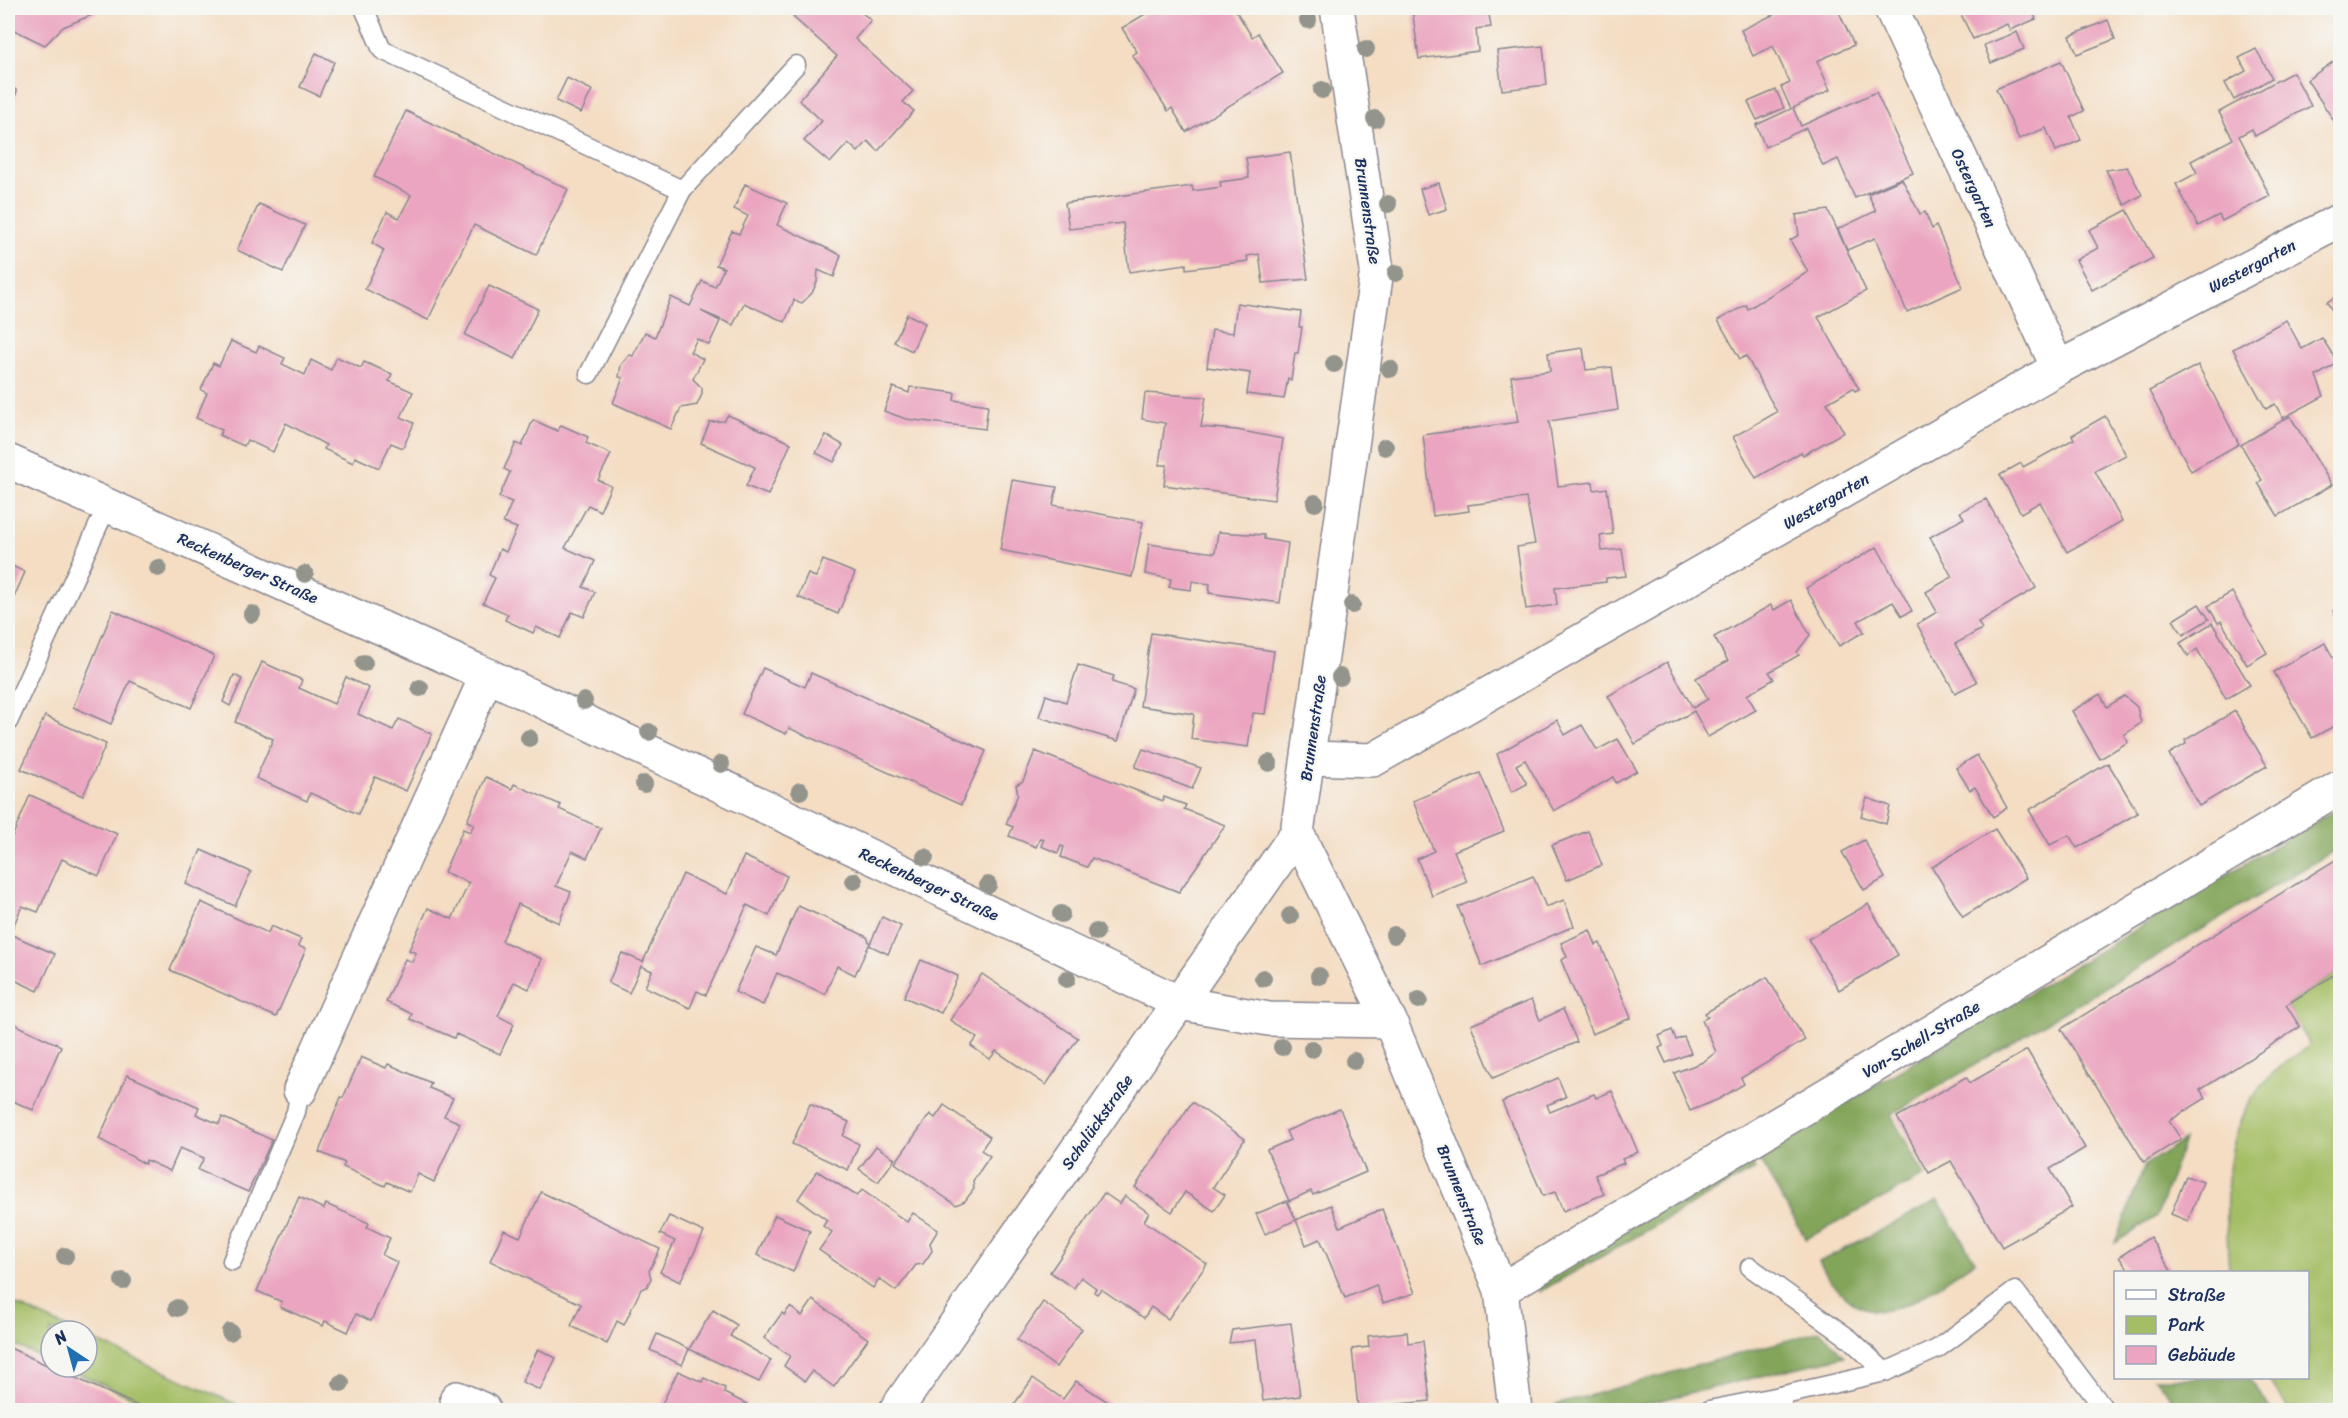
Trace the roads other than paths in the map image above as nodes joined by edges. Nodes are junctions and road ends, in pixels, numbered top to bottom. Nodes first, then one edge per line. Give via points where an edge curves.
1 (364, 8) edge
2 (1337, 8) edge
3 (1891, 8) edge
4 (796, 64) dead end
5 (682, 190) junction
6 (2340, 220) edge
7 (2058, 368) junction
8 (589, 374) dead end
9 (8, 461) edge
10 (108, 504) junction
11 (487, 675) junction
12 (8, 722) edge
13 (1310, 758) junction
14 (2340, 788) edge
15 (1297, 833) junction
16 (1180, 1003) junction
17 (1390, 1021) junction
18 (300, 1090) joint
19 (232, 1261) dead end
20 (1750, 1267) dead end
21 (1501, 1290) junction
22 (1885, 1372) junction
23 (1782, 1403) edge
24 (896, 1410) edge
25 (1515, 1410) edge
26 (1709, 1410) edge
27 (2105, 1410) edge

1 - 5 lane via 382,50
2 - 13 street, Brunnenstraße via 1377,270
3 - 7 street, Ostergarten
4 - 5 lane
5 - 8 lane
6 - 7 street, Westergarten
7 - 13 street, Westergarten via 1374,760
9 - 10 street, Reckenberger Straße
10 - 11 street, Reckenberger Straße
10 - 12 lane
11 - 16 street, Reckenberger Straße
11 - 18 street
13 - 15 street, Brunnenstraße
14 - 21 street, Von-Schell-Straße
15 - 16 street, Schalückstraße
15 - 17 street, Brunnenstraße
16 - 17 street, Reckenberger Straße via 1269,1019
16 - 24 street, Schalückstraße
17 - 21 street, Brunnenstraße
18 - 19 lane via 296,1112
20 - 22 lane via 1850,1339
21 - 25 street, Brunnenstraße
22 - 23 lane
22 - 27 lane via 1937,1349 2015,1291
23 - 26 lane

